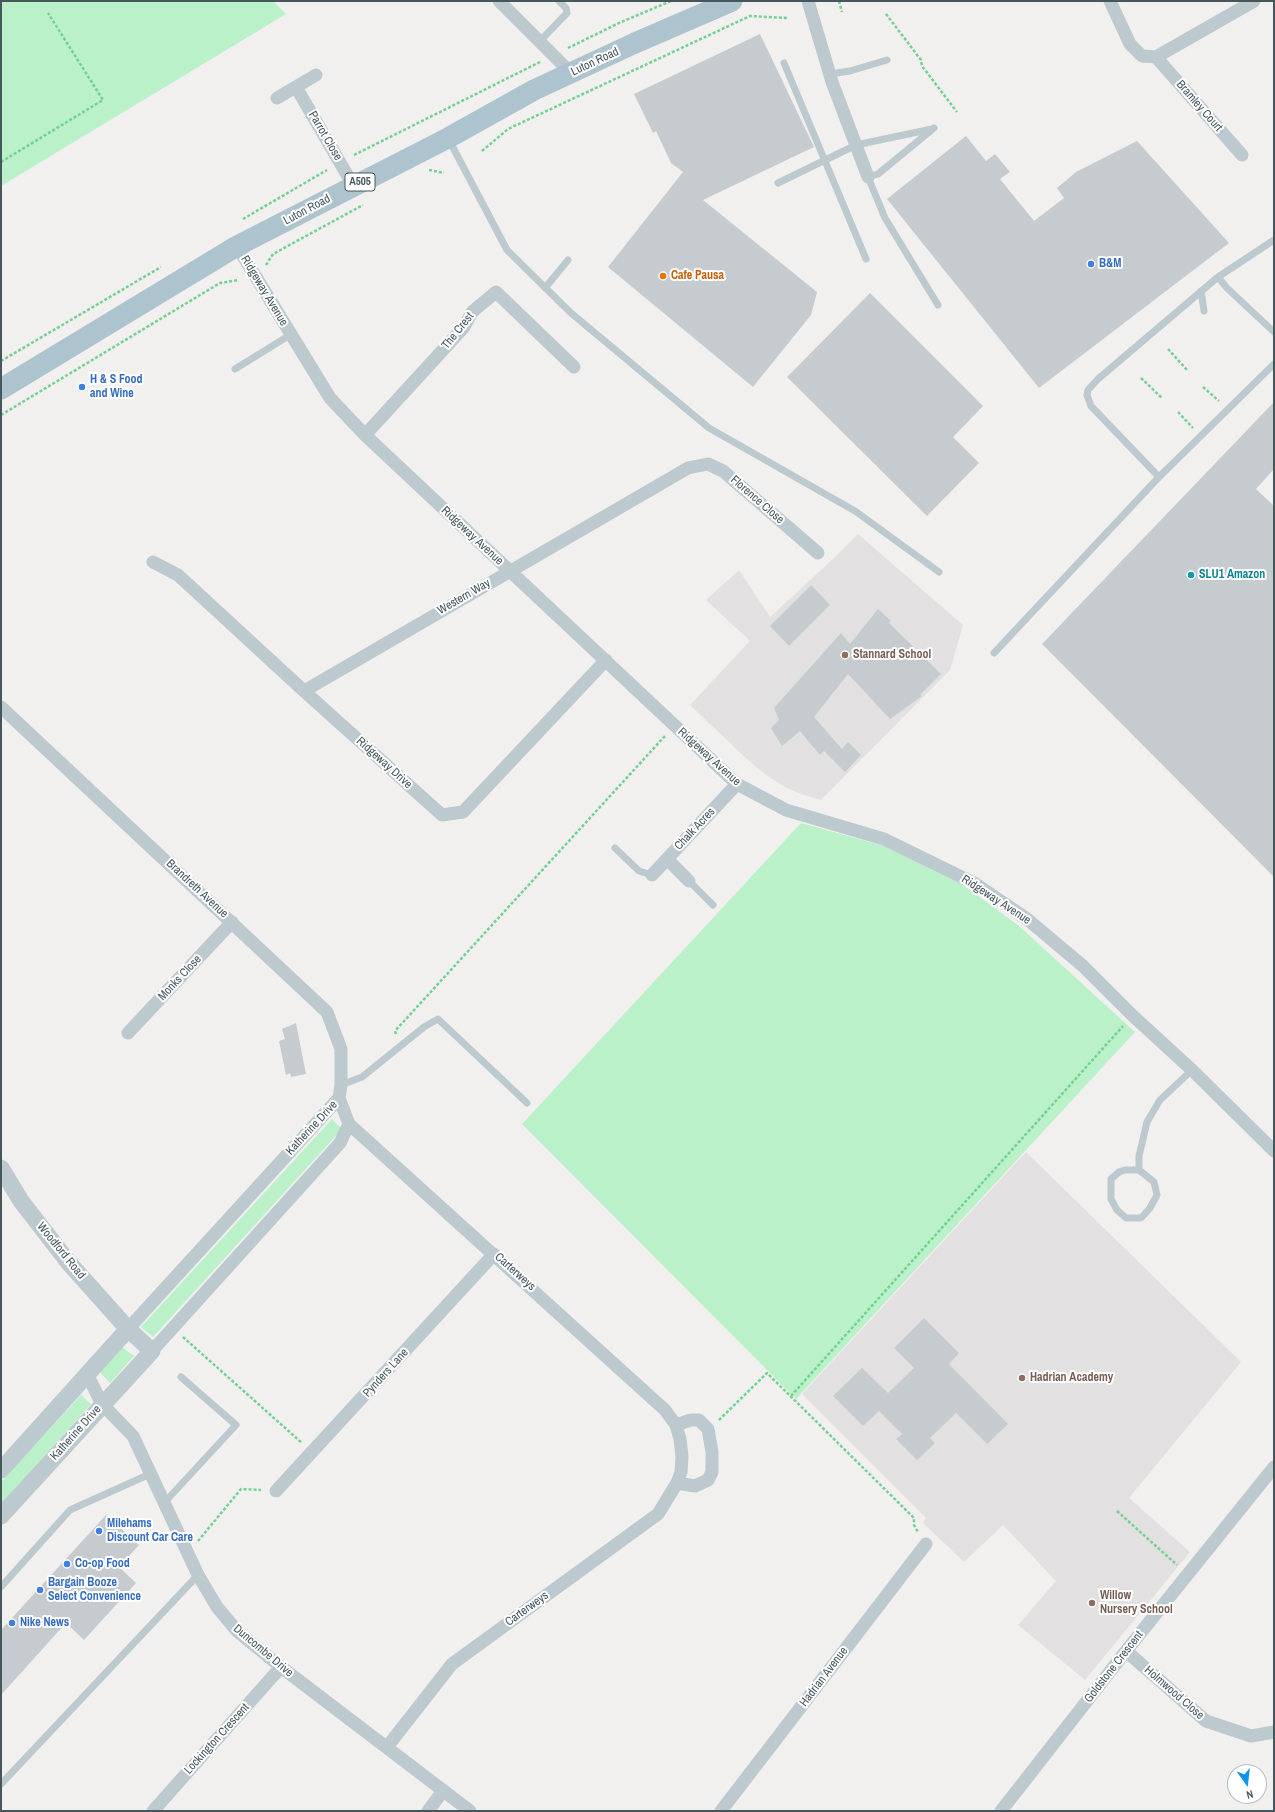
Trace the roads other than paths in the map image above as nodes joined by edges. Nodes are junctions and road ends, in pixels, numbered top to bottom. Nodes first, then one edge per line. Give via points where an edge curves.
1 (498, 1) edge
2 (559, 1) edge
3 (732, 1) edge
4 (808, 1) edge
5 (1110, 1) edge
6 (1251, 2) edge
7 (540, 41) junction
8 (1156, 57) junction
9 (887, 60) dead end
10 (784, 63) dead end
11 (571, 73) junction
12 (316, 74) dead end
13 (830, 74) junction
14 (296, 87) junction
15 (277, 98) dead end
16 (448, 138) junction
17 (856, 145) junction
18 (1242, 155) dead end
19 (826, 160) junction
20 (868, 177) junction
21 (778, 183) dead end
22 (353, 186) junction
23 (1274, 240) edge
24 (238, 246) junction
25 (866, 258) dead end
26 (568, 260) dead end
27 (1218, 277) junction
28 (546, 288) junction
29 (1201, 291) junction
30 (938, 305) dead end
31 (1204, 312) dead end
32 (1274, 332) edge
33 (290, 335) junction
34 (1274, 364) edge
35 (574, 367) dead end
36 (235, 369) dead end
37 (1, 389) edge
38 (365, 434) junction
39 (688, 468) joint
40 (1159, 477) junction
41 (818, 553) dead end
42 (153, 562) dead end
43 (509, 570) junction
44 (939, 572) dead end
45 (994, 653) dead end
46 (606, 660) junction
47 (304, 691) junction
48 (1, 707) edge
49 (737, 784) junction
50 (615, 848) dead end
51 (667, 860) junction
52 (652, 875) joint
53 (688, 881) joint
54 (713, 905) dead end
55 (232, 922) junction
56 (128, 1033) dead end
57 (1192, 1070) junction
58 (340, 1091) junction
59 (527, 1103) dead end
60 (349, 1124) junction
61 (1274, 1151) edge
62 (1, 1168) edge
63 (1139, 1170) junction
64 (494, 1254) junction
65 (128, 1329) junction
66 (152, 1351) junction
67 (88, 1374) junction
68 (181, 1377) dead end
69 (102, 1404) junction
70 (676, 1425) junction
71 (1274, 1467) edge
72 (1, 1470) edge
73 (150, 1474) junction
74 (677, 1483) junction
75 (276, 1491) road end
76 (164, 1503) junction
77 (1, 1516) edge
78 (926, 1544) road end
79 (198, 1574) junction
80 (1, 1587) edge
81 (1126, 1651) junction
82 (281, 1667) junction
83 (1274, 1732) edge
84 (387, 1747) junction
85 (1, 1784) edge
86 (443, 1791) junction
87 (153, 1811) edge
88 (428, 1811) edge
89 (470, 1811) edge
90 (721, 1811) edge
91 (1001, 1811) edge

1 - 7 street
2 - 7 lane via 567,13
3 - 11 main road, Luton Road / A505
4 - 13 street
5 - 8 street via 1130,44 1142,56
6 - 8 street
7 - 11 street
8 - 18 street, Bramley Court
9 - 13 lane
10 - 19 lane
11 - 16 main road, Luton Road / A505 via 534,90
12 - 14 street
13 - 17 street
14 - 15 street
14 - 22 street, Parrot Close
16 - 22 main road, Luton Road / A505
16 - 28 lane via 507,250
17 - 19 lane
17 - 20 street
17 - 20 lane via 934,128 878,174
19 - 21 lane
19 - 25 lane
20 - 30 lane via 885,218
22 - 24 main road, Luton Road / A505
23 - 27 lane
24 - 33 street, Ridgeway Avenue
24 - 37 main road, Luton Road / A505
26 - 28 lane
27 - 29 lane
27 - 32 lane
28 - 44 lane via 571,313 709,428 855,511
29 - 31 lane
29 - 40 lane via 1088,390 1091,406
33 - 36 lane
33 - 38 street, Ridgeway Avenue via 330,398
34 - 40 lane
35 - 38 street, The Crest via 496,292 472,312 464,327
38 - 43 street, Ridgeway Avenue
39 - 41 street, Florence Close via 708,464 723,471
39 - 43 street, Western Way
40 - 45 lane
42 - 47 street, Ridgeway Drive via 178,575
43 - 46 street, Ridgeway Avenue
43 - 47 street, Western Way
46 - 47 street, Ridgeway Drive via 463,812 442,815
46 - 49 street, Ridgeway Avenue
48 - 55 street, Brandreth Avenue
49 - 51 street, Chalk Acres
49 - 57 street, Ridgeway Avenue via 786,810 884,839 974,883 1033,924 1083,966
50 - 52 lane via 639,871
51 - 52 street, Chalk Acres
51 - 53 street
53 - 54 lane
55 - 56 street, Monks Close
55 - 58 street, Brandreth Avenue via 327,1012 341,1049
57 - 61 street, Ridgeway Avenue
57 - 63 lane via 1160,1100 1147,1122 1139,1156
58 - 59 lane via 362,1078 402,1044 438,1019
58 - 60 street, Katherine Drive
58 - 65 street, Katherine Drive
60 - 64 street, Carterweys
60 - 66 street, Katherine Drive via 340,1143
62 - 65 street, Woodford Road via 21,1202 69,1263
63 - 63 lane via 1154,1182 1157,1195 1141,1218 1126,1218 1116,1210 1111,1199 1111,1180 1119,1172
64 - 70 street, Carterweys via 666,1410
64 - 75 street, Pynders Lane
65 - 66 street
65 - 67 street, Katherine Drive
66 - 69 street, Katherine Drive
67 - 69 street, Duncombe Drive
67 - 72 street, Katherine Drive
68 - 76 lane via 236,1425
69 - 73 street, Duncombe Drive via 133,1436
69 - 77 street, Katherine Drive
70 - 74 street, Carterweys via 682,1456 682,1472
70 - 74 street via 699,1420 708,1428 712,1452 712,1472 708,1480 695,1486
71 - 81 street, Goldstone Crescent
73 - 76 street, Duncombe Drive
73 - 80 lane via 70,1510
74 - 84 street, Carterweys via 658,1514 452,1664
76 - 79 street, Duncombe Drive
78 - 90 street, Hadrian Avenue
79 - 82 street, Duncombe Drive via 216,1607 237,1631
79 - 85 lane
81 - 83 street, Holmwood Close via 1206,1721 1251,1736
81 - 91 street, Goldstone Crescent
82 - 84 street, Duncombe Drive
82 - 87 street, Lockington Crescent
84 - 86 street, Duncombe Drive
86 - 88 street
86 - 89 street, Duncombe Drive

